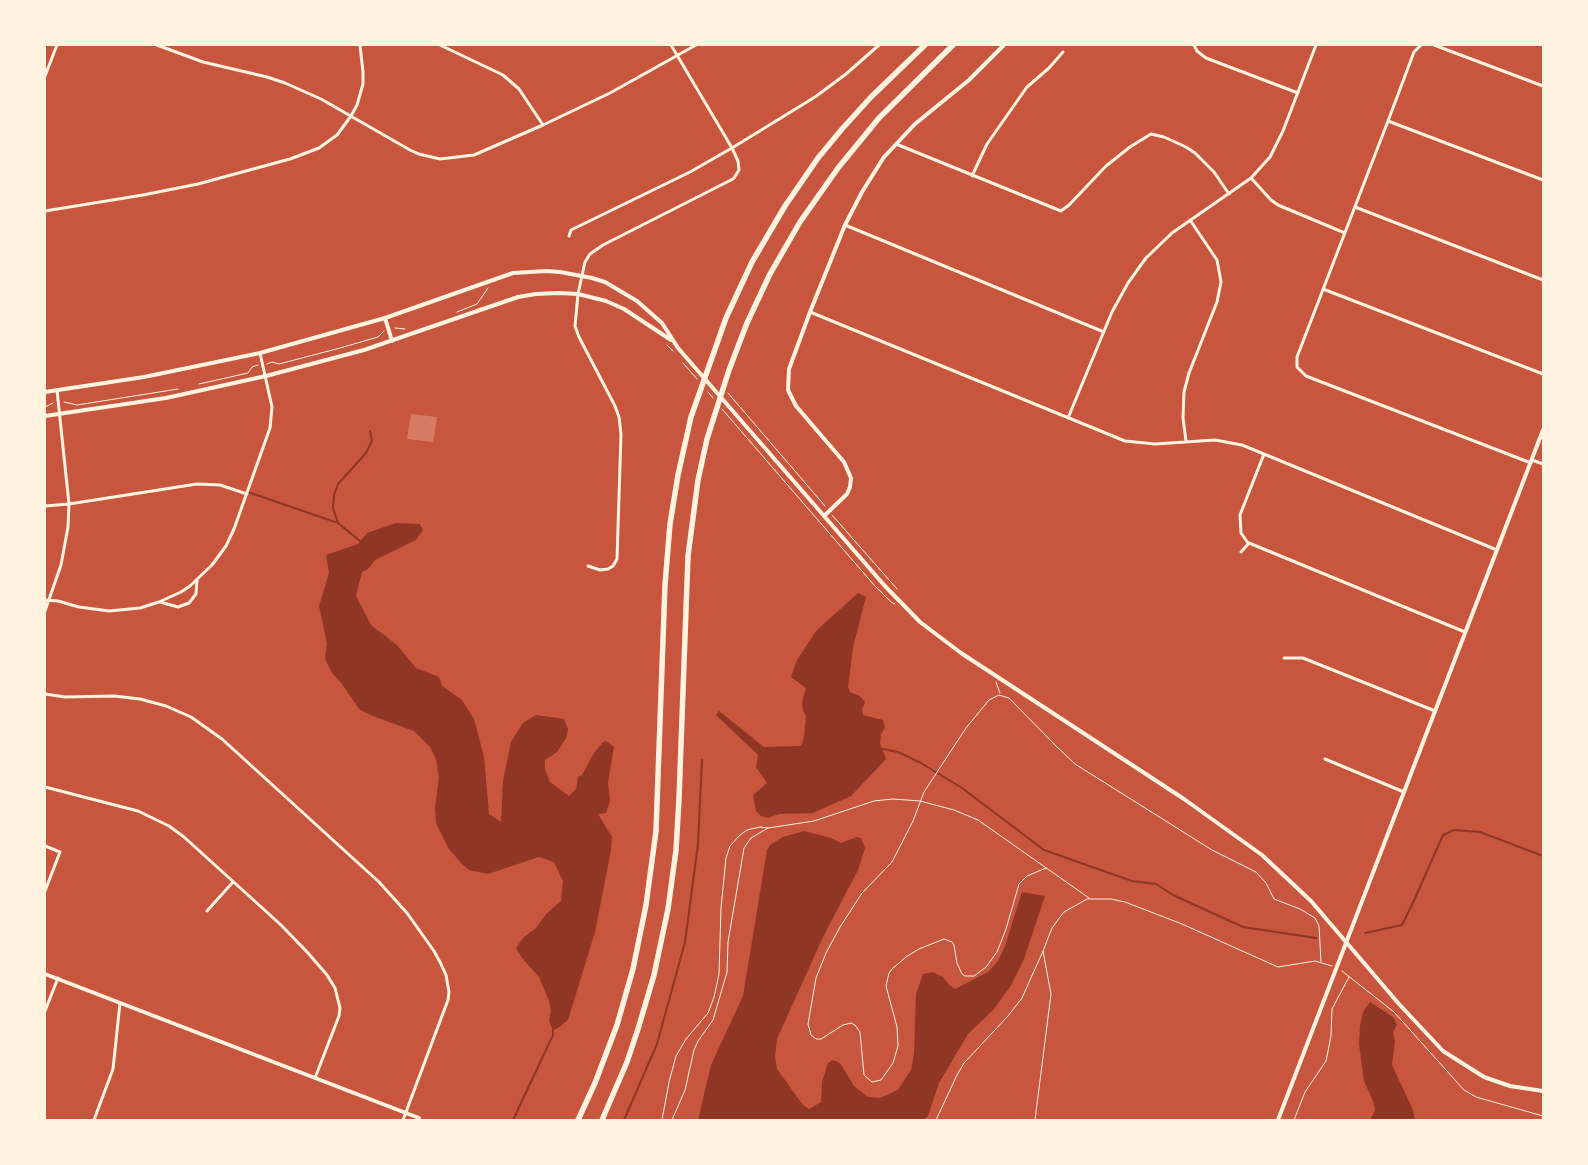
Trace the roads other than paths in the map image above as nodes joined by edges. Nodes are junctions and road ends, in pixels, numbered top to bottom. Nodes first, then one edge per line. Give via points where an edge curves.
1 (57, 45) edge
2 (157, 45) edge
3 (360, 45) edge
4 (440, 45) edge
5 (671, 45) edge
6 (696, 45) edge
7 (879, 45) edge
8 (925, 45) edge
9 (953, 45) edge
10 (1004, 45) edge
11 (1194, 45) edge
12 (1316, 45) edge
13 (1421, 45) edge
14 (1434, 45) edge
15 (1063, 52) dead end
16 (678, 56) junction
17 (45, 76) edge
18 (1543, 86) edge
19 (1298, 93) junction
20 (351, 116) junction
21 (1388, 120) junction
22 (543, 125) junction
23 (895, 143) junction
24 (732, 148) junction
25 (972, 176) junction
26 (1251, 178) junction
27 (1543, 180) edge
28 (1229, 194) junction
29 (1355, 207) junction
30 (45, 211) edge
31 (1190, 220) junction
32 (845, 225) junction
33 (1345, 233) junction
34 (569, 236) dead end
35 (581, 276) junction
36 (1543, 280) edge
37 (1323, 289) junction
38 (578, 294) junction
39 (810, 312) junction
40 (384, 318) junction
41 (1104, 332) junction
42 (392, 341) junction
43 (673, 341) junction
44 (260, 353) junction
45 (1543, 374) edge
46 (266, 376) junction
47 (57, 390) junction
48 (45, 392) edge
49 (60, 414) junction
50 (45, 416) edge
51 (1068, 418) junction
52 (1543, 430) edge
53 (1186, 441) junction
54 (1264, 454) junction
55 (1531, 462) junction
56 (1543, 464) edge
57 (247, 494) junction
58 (69, 504) junction
59 (45, 506) edge
60 (824, 516) junction
61 (1249, 543) junction
62 (1497, 550) junction
63 (1241, 552) dead end
64 (588, 566) dead end
65 (197, 580) junction
66 (47, 600) edge
67 (159, 602) junction
68 (45, 611) edge
69 (1465, 632) junction
70 (1284, 658) dead end
71 (45, 694) edge
72 (1435, 711) junction
73 (1325, 759) dead end
74 (45, 787) edge
75 (1404, 792) junction
76 (45, 846) edge
77 (233, 882) junction
78 (45, 891) edge
79 (207, 911) dead end
80 (1346, 942) junction
81 (45, 974) edge
82 (58, 978) junction
83 (120, 1002) junction
84 (45, 1012) edge
85 (315, 1078) junction
86 (1543, 1091) edge
87 (406, 1113) junction
88 (419, 1118) dead end
89 (94, 1120) edge
90 (403, 1120) edge
91 (578, 1120) edge
92 (602, 1120) edge
93 (1278, 1120) edge

1 - 17 street
2 - 20 street via 204,62 285,83
3 - 20 street via 363,84
4 - 22 street via 504,75 519,89
5 - 16 street
6 - 16 street
7 - 24 street via 815,98
8 - 91 highway via 842,129 785,206 752,262 730,309 691,417 670,524 656,831 646,905 633,969 617,1024
9 - 92 highway via 879,118 800,222 746,323 729,370 707,439 688,556 679,799 668,909 638,1029
10 - 23 street via 969,80
11 - 19 street via 1206,58
12 - 19 street
13 - 21 street via 1414,52
14 - 18 street
15 - 25 street via 1027,87 987,144
16 - 22 street
16 - 24 street
19 - 26 street via 1270,157
20 - 22 street via 419,154 440,159 474,155
20 - 30 street via 330,142 307,154 198,184
21 - 27 street
21 - 29 street
23 - 25 street
23 - 32 street via 874,172
24 - 34 street via 646,195 571,230
24 - 35 street via 739,166 734,178 594,250 587,258
25 - 28 street via 1061,211 1106,166 1151,134 1195,153
26 - 28 street
26 - 33 street via 1278,205
28 - 31 street
29 - 33 street
29 - 36 street
31 - 41 street via 1158,246 1136,272 1120,295
31 - 53 street via 1217,260 1220,282 1217,302 1186,384 1183,404
32 - 39 street
32 - 41 street
33 - 37 street
35 - 38 street
35 - 40 street via 546,271 513,273
35 - 43 street via 605,282 637,300 662,323
37 - 45 street
37 - 55 street via 1297,357 1297,367 1306,376
38 - 42 street via 518,297
38 - 43 street via 624,309
38 - 64 street via 575,326 615,406 620,425 617,559 608,569
39 - 51 street
39 - 60 street via 789,369 790,395 844,462 850,472 851,483 847,494
40 - 42 street
40 - 44 street
41 - 51 street
42 - 46 street
43 - 60 street
44 - 46 street
44 - 47 street via 154,376
46 - 49 street via 166,398
46 - 57 street via 272,417
47 - 48 street
47 - 49 street
49 - 50 street
49 - 58 street
51 - 53 street via 1125,441 1142,444
52 - 55 street
53 - 54 street via 1215,440 1242,445
54 - 61 street via 1240,515 1241,533
54 - 62 street
55 - 56 street
55 - 62 street
57 - 58 street via 220,485 196,484
57 - 65 street via 226,546
58 - 59 street
58 - 66 street via 65,548 58,576
60 - 80 street via 889,591 930,630 1244,841 1286,876
61 - 63 street
61 - 69 street
62 - 69 street
65 - 67 street
65 - 67 street via 196,594 184,606
66 - 67 street via 109,611 140,608
66 - 68 street
69 - 72 street
70 - 72 street via 1303,658
71 - 87 street via 140,698 191,717 222,739 394,897 434,951 446,975 448,992 448,1000
72 - 75 street
73 - 75 street
74 - 77 street via 121,806 153,818 184,837
75 - 80 street
76 - 78 street via 60,852
77 - 79 street
77 - 85 street via 308,953 335,988 339,1016
80 - 86 street via 1443,1051 1484,1077 1510,1086
80 - 93 street
81 - 82 street
82 - 83 street
82 - 84 street
83 - 85 street
83 - 89 street via 112,1069
85 - 87 street
87 - 88 street
87 - 90 street

